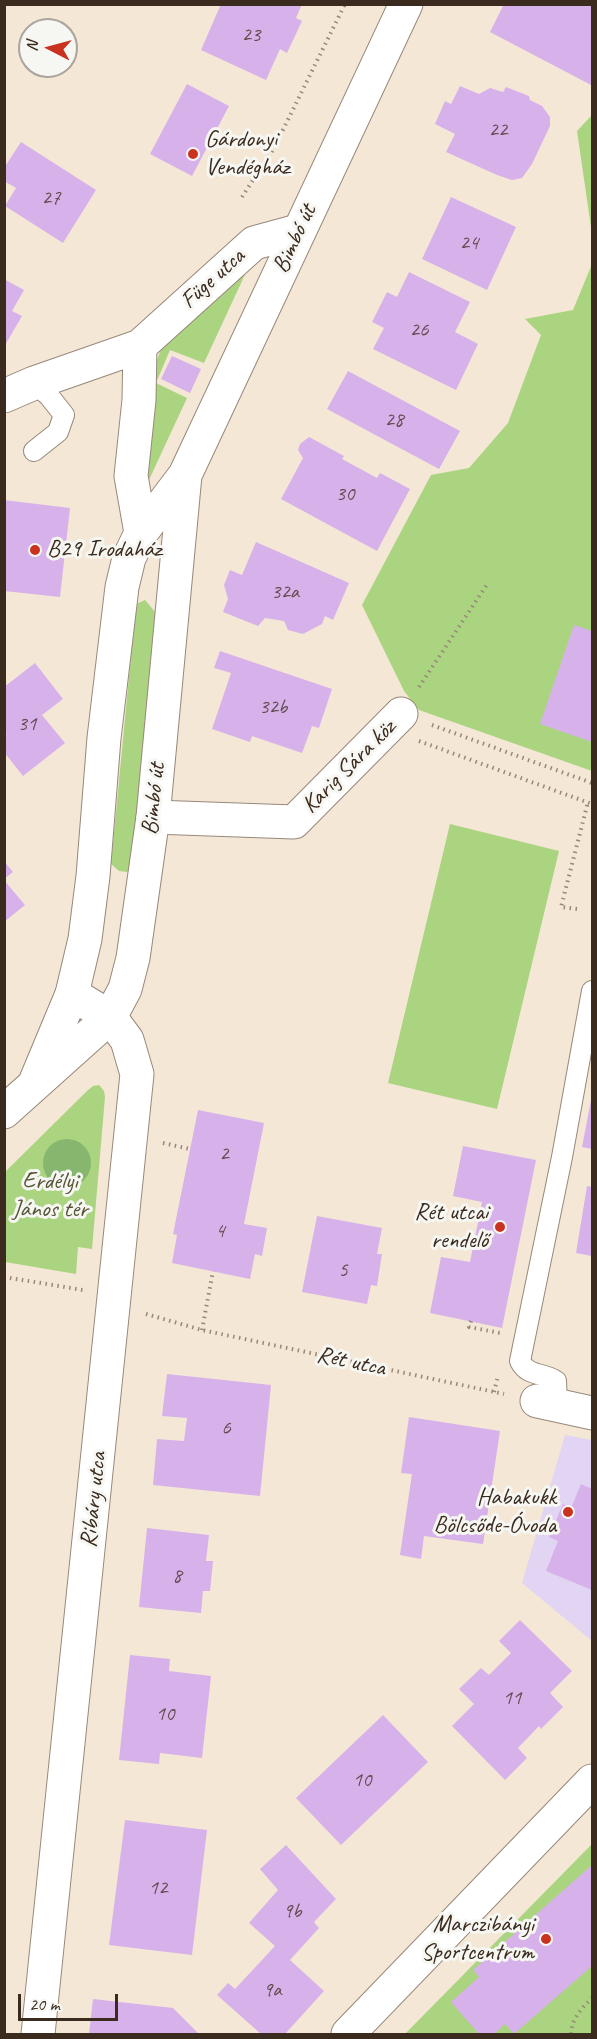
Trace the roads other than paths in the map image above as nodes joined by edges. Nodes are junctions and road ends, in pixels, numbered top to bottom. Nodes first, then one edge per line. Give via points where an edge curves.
1 (406, 4) edge
2 (298, 231) junction
3 (140, 346) junction
4 (34, 383) junction
5 (4, 396) edge
6 (34, 452) dead end
7 (185, 475) junction
8 (141, 533) junction
9 (401, 714) road end
10 (153, 817) junction
11 (592, 991) edge
12 (72, 994) junction
13 (110, 1017) junction
14 (34, 1084) junction
15 (4, 1112) edge
16 (547, 1403) joint
17 (592, 1413) edge
18 (592, 1782) edge
19 (38, 2034) edge
20 (348, 2034) edge

1 - 2 street, Bimbó út
2 - 3 street, Füge utca via 254,243
2 - 7 street, Bimbó út
3 - 4 street, Füge utca
3 - 8 street via 131,476
4 - 5 street, Füge utca
4 - 6 lane via 64,415 58,432
7 - 8 street, Bimbó út
7 - 10 street, Bimbó út
8 - 12 street, Bimbó út via 129,558 122,587 88,918
9 - 10 street, Karig Sára köz via 294,822
10 - 13 street, Bimbó út via 134,958 125,989
11 - 16 lane via 520,1361 530,1373 556,1381
12 - 13 street, Ribáry utca
12 - 14 street, Bimbó út
13 - 14 street, Bimbó út
13 - 19 street, Ribáry utca via 127,1040 138,1074
14 - 15 street, Bimbó út
16 - 17 street
18 - 20 street

